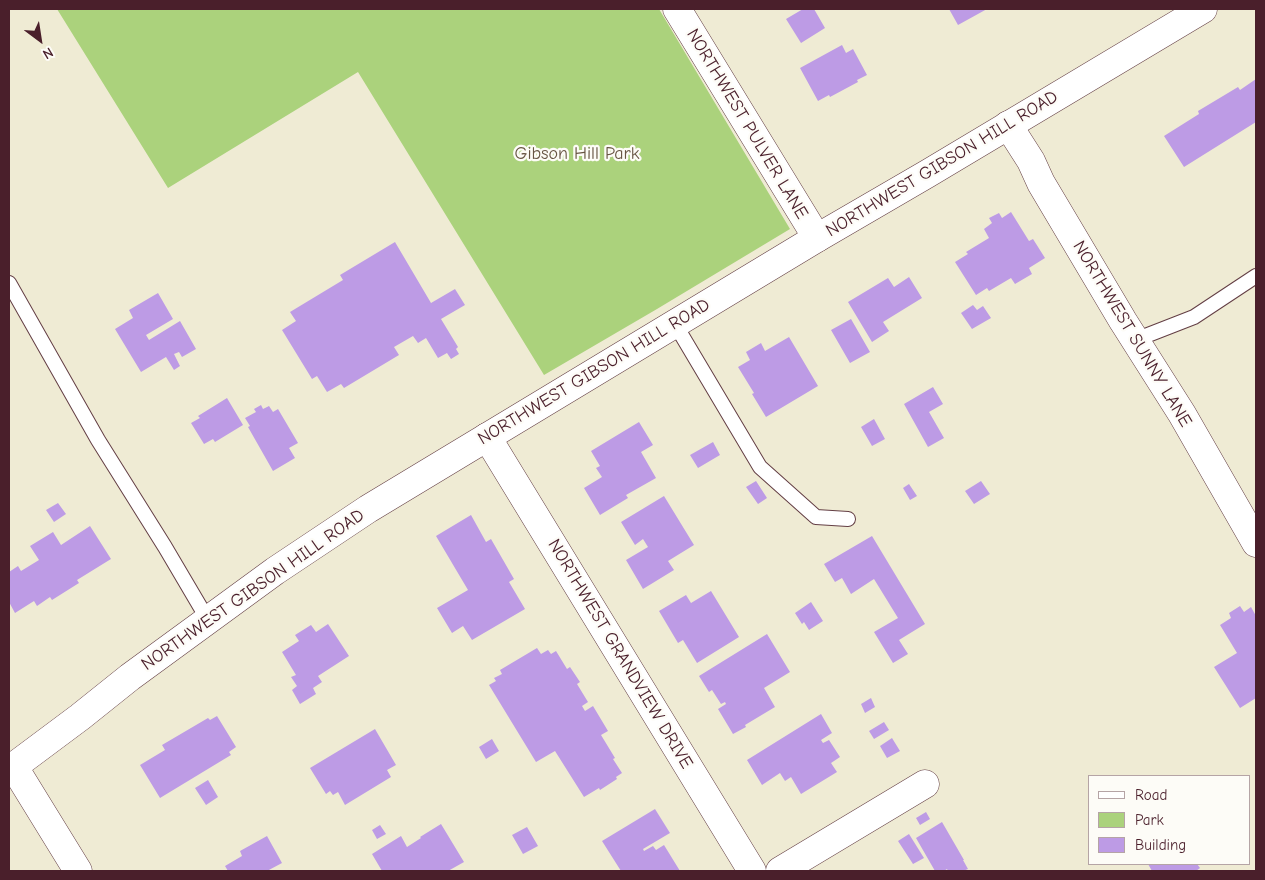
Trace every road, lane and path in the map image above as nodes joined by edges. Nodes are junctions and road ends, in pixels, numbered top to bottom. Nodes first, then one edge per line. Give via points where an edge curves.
1 (677, 9) edge
2 (1199, 10) edge
3 (1008, 125) junction
4 (817, 238) junction
5 (1256, 276) edge
6 (9, 283) edge
7 (675, 324) junction
8 (1135, 340) junction
9 (487, 437) junction
10 (848, 519) dead end
11 (1256, 542) edge
12 (208, 620) junction
13 (11, 768) edge
14 (925, 784) dead end
15 (78, 871) edge
16 (752, 871) edge
17 (780, 871) edge

1 - 4 street, NORTHWEST PULVER LANE
2 - 3 street, NORTHWEST GIBSON HILL ROAD
3 - 4 street, NORTHWEST GIBSON HILL ROAD
3 - 8 street, NORTHWEST SUNNY LANE
4 - 7 street, NORTHWEST GIBSON HILL ROAD
5 - 8 lane via 1194,316
6 - 12 lane via 98,440
7 - 9 street, NORTHWEST GIBSON HILL ROAD
7 - 10 lane via 760,467 816,517
8 - 11 street, NORTHWEST SUNNY LANE
9 - 12 street, NORTHWEST GIBSON HILL ROAD via 368,509
9 - 16 street, NORTHWEST GRANDVIEW DRIVE
12 - 13 street, NORTHWEST GIBSON HILL ROAD
13 - 15 street
14 - 17 street

